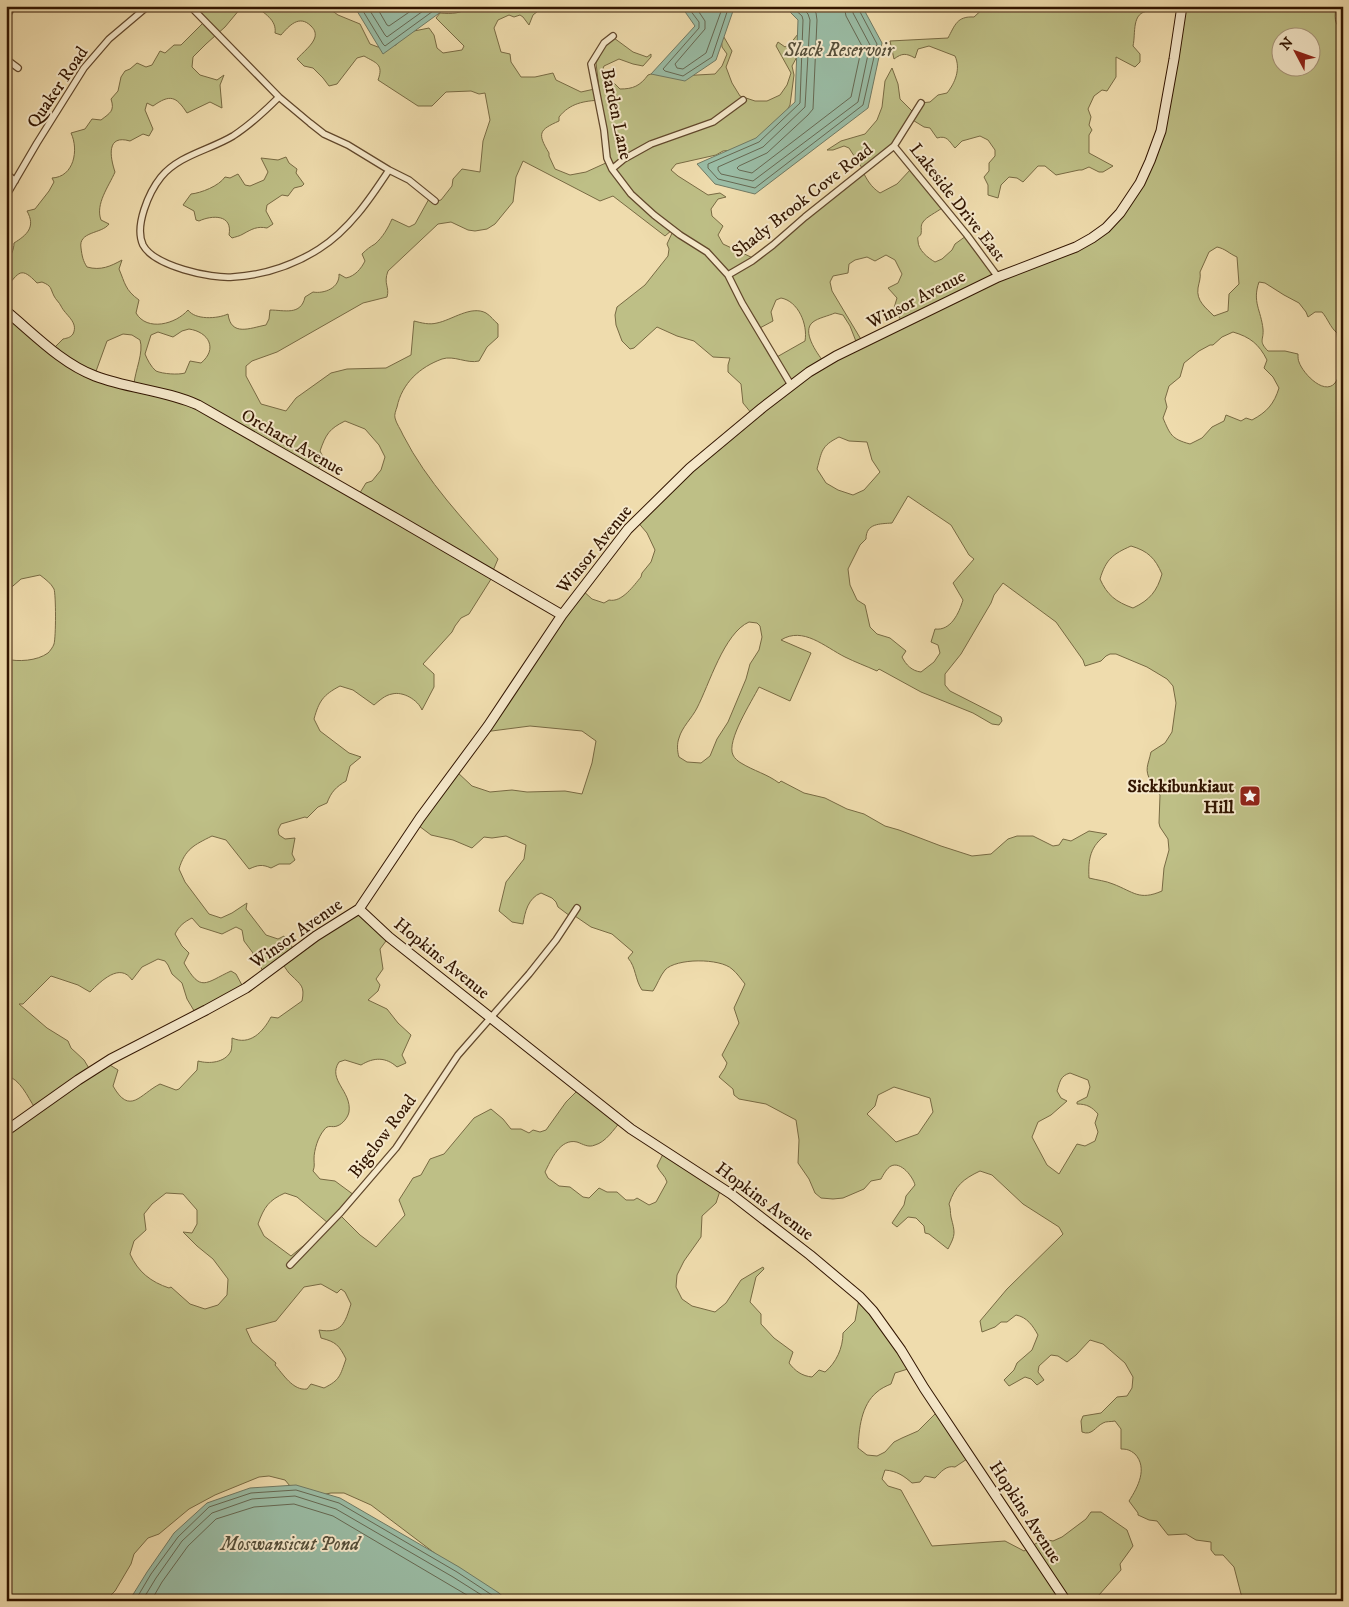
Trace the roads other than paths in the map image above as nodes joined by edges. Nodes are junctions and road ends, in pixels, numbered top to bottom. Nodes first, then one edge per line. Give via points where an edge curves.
1 (13, 6) edge
2 (148, 6) edge
3 (190, 6) edge
4 (1182, 6) edge
5 (6, 17) edge
6 (613, 36) dead end
7 (6, 59) edge
8 (18, 68) dead end
9 (279, 97) junction
10 (743, 100) dead end
11 (921, 103) dead end
12 (894, 146) junction
13 (612, 169) junction
14 (389, 170) junction
15 (6, 173) edge
16 (15, 181) junction
17 (6, 196) edge
18 (435, 201) dead end
19 (728, 275) junction
20 (998, 277) junction
21 (6, 311) edge
22 (791, 385) junction
23 (562, 615) junction
24 (577, 908) dead end
25 (359, 909) junction
26 (490, 1018) junction
27 (6, 1130) edge
28 (290, 1265) dead end
29 (1066, 1601) edge

1 - 5 street
2 - 16 street, Quaker Road via 109,39 84,68
3 - 9 street
4 - 20 street, Winsor Avenue via 1161,131 1140,183 1120,213 1106,228 1076,247
6 - 13 street, Barden Lane via 604,43 591,64 607,158
7 - 8 street
9 - 14 street via 324,134
9 - 14 street via 233,136 184,158 162,175 144,210 141,230 143,244 150,253 183,270 206,275 232,277 278,268 314,252 339,234
10 - 13 street via 714,122 651,144
11 - 12 street, Shady Brook Cove Road
12 - 19 street, Shady Brook Cove Road via 773,245
12 - 20 street, Lakeside Drive East
13 - 19 street, Barden Lane via 631,194 680,235 707,252
14 - 18 street via 409,180
15 - 16 street
16 - 17 street, Quaker Road
19 - 22 street, Barden Lane
20 - 22 street, Winsor Avenue via 836,356
21 - 23 street, Orchard Avenue via 78,368 112,382 198,405
22 - 23 street, Winsor Avenue via 697,462 628,529
23 - 25 street, Winsor Avenue
24 - 26 street, Bigelow Road via 545,953
25 - 26 street, Hopkins Avenue via 388,937
25 - 27 street, Winsor Avenue via 316,936 246,988 111,1059
26 - 28 street, Bigelow Road via 458,1055 396,1148 342,1212
26 - 29 street, Hopkins Avenue via 630,1129 737,1199 860,1297 878,1317

